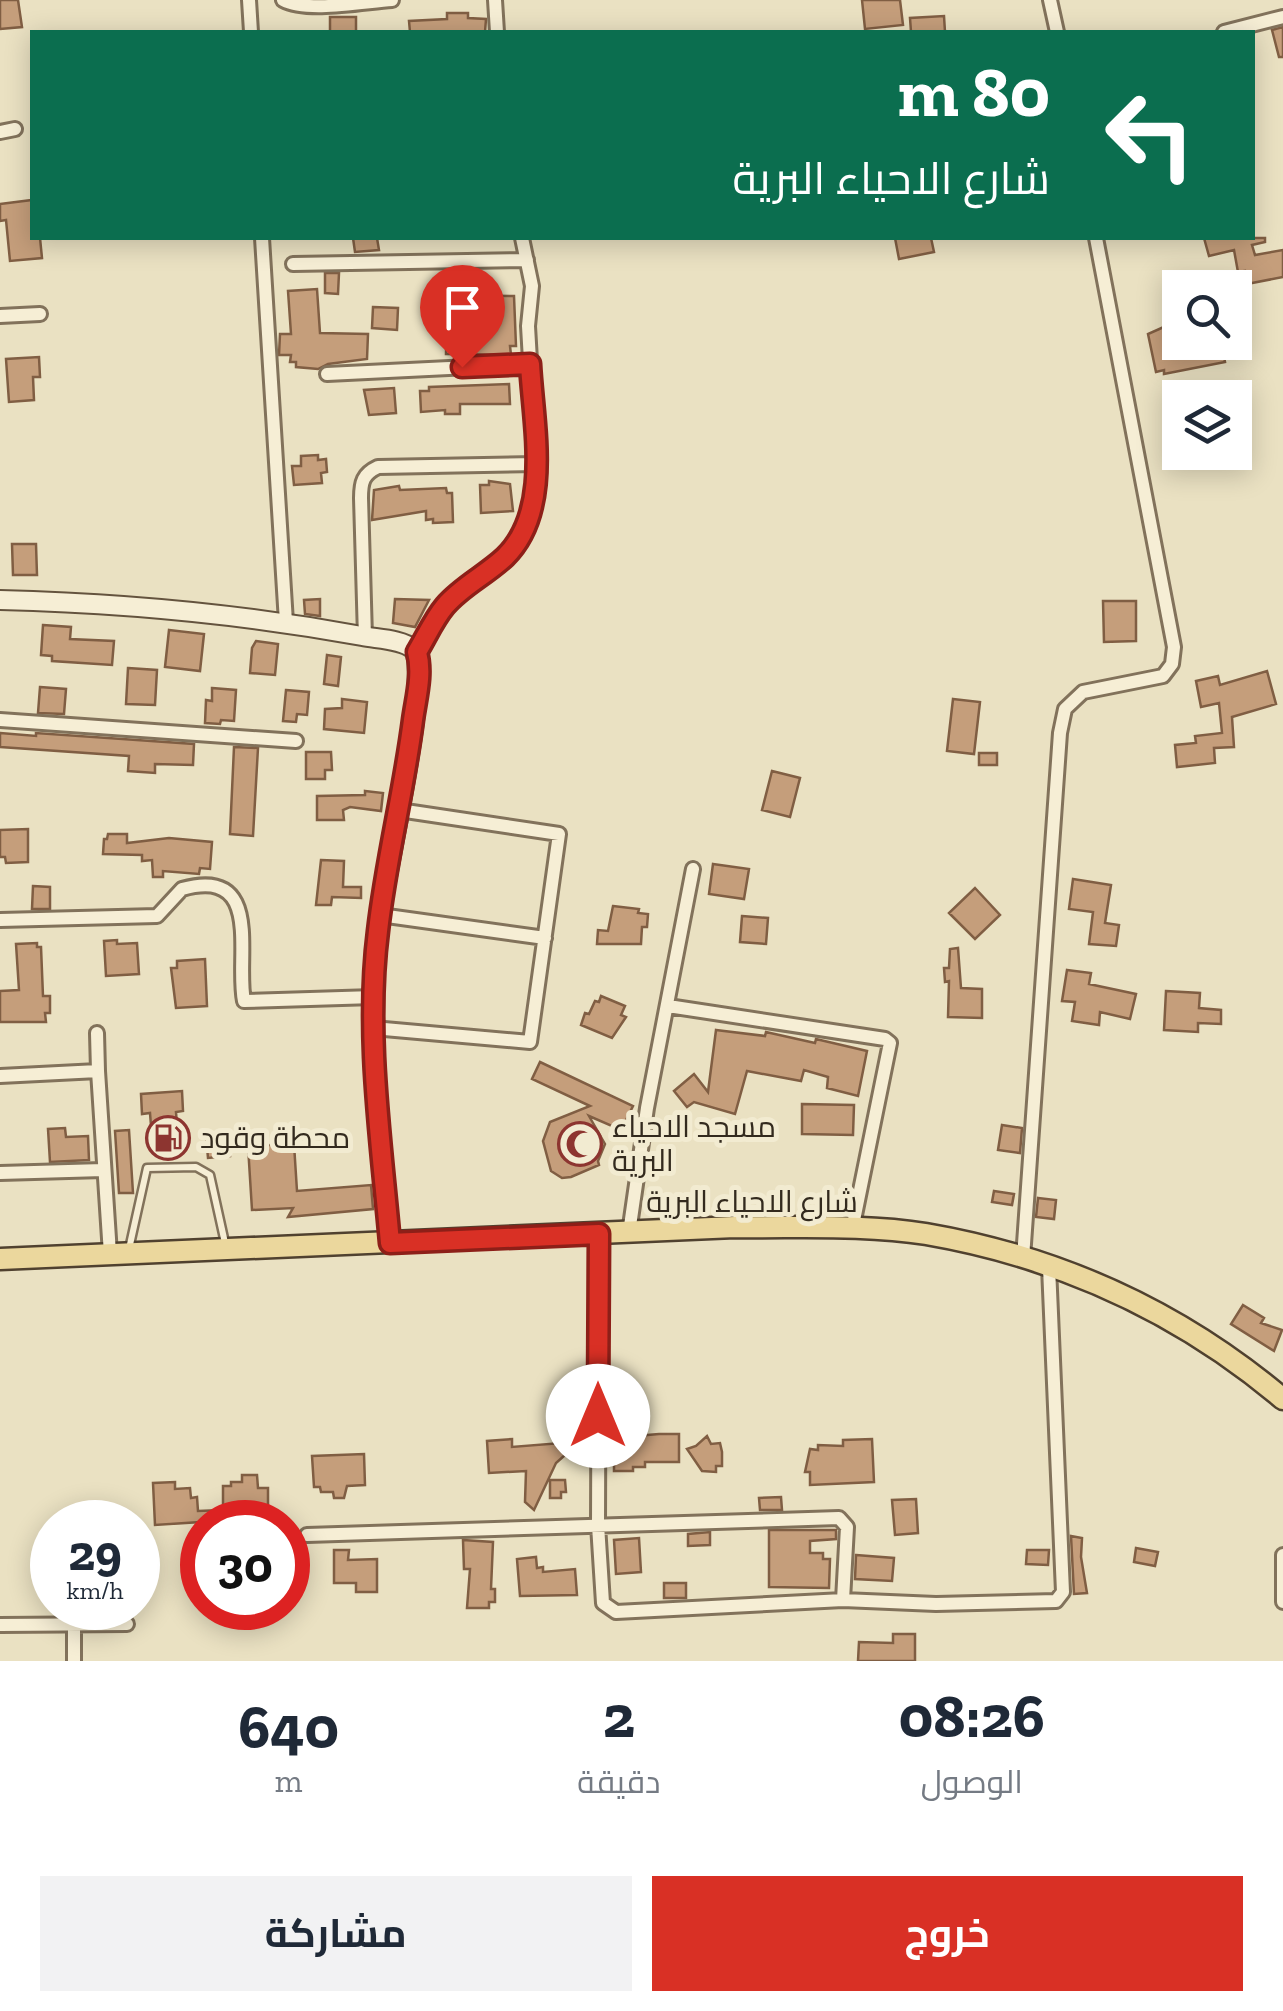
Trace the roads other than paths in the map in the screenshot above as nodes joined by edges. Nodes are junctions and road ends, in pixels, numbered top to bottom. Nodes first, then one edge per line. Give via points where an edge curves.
1 (249, 0) edge
2 (283, 0) edge
3 (392, 0) edge
4 (495, 0) edge
5 (1050, 0) edge
6 (1283, 17) edge
7 (251, 30) edge
8 (497, 30) edge
9 (1057, 30) edge
10 (1232, 30) edge
11 (15, 129) dead end
12 (0, 132) edge
13 (262, 240) edge
14 (522, 240) edge
15 (1096, 240) edge
16 (527, 260) junction
17 (293, 264) dead end
18 (40, 314) dead end
19 (0, 316) edge
20 (530, 364) junction
21 (326, 374) dead end
22 (536, 464) junction
23 (0, 600) edge
24 (286, 622) junction
25 (365, 637) junction
26 (417, 652) junction
27 (0, 720) edge
28 (296, 741) dead end
29 (399, 810) junction
30 (693, 869) dead end
31 (380, 915) junction
32 (0, 920) edge
33 (545, 938) junction
34 (374, 997) junction
35 (668, 1006) junction
36 (373, 1028) junction
37 (97, 1033) dead end
38 (98, 1071) junction
39 (0, 1076) edge
40 (103, 1170) junction
41 (0, 1173) edge
42 (852, 1230) junction
43 (629, 1232) junction
44 (599, 1234) junction
45 (390, 1243) junction
46 (226, 1249) junction
47 (119, 1254) junction
48 (1023, 1258) junction
49 (0, 1260) edge
50 (1049, 1267) junction
51 (1283, 1399) edge
52 (598, 1525) junction
53 (310, 1535) edge
54 (1283, 1555) edge
55 (843, 1600) junction
56 (1283, 1602) edge
57 (0, 1625) edge
58 (30, 1625) edge
59 (74, 1630) edge
60 (74, 1661) edge

1 - 7 street
2 - 3 street via 308,6
4 - 8 street
5 - 9 street
6 - 10 street
11 - 12 street
13 - 24 street
14 - 16 street
15 - 48 street via 1174,647 1162,676 1083,692 1065,708
16 - 17 street
16 - 20 street
18 - 19 street
20 - 21 street
20 - 22 street
22 - 25 street via 368,472 360,498
22 - 26 street via 522,534 506,556 445,606
23 - 24 main road
24 - 25 main road
25 - 26 main road
26 - 29 main road
27 - 28 street
29 - 31 main road
29 - 33 street via 559,834
30 - 35 street
31 - 33 street
31 - 34 main road
32 - 34 street via 156,916 182,890 211,887 242,912 244,1001
33 - 36 street via 530,1042
34 - 36 main road
35 - 42 street via 890,1042
35 - 43 street
36 - 45 main road
37 - 38 street
38 - 39 street
38 - 40 street
40 - 41 street
40 - 47 street
42 - 43 main road, شارع الاحياء البرية
42 - 48 main road, شارع الاحياء البرية via 923,1234
43 - 44 main road, شارع الاحياء البرية
44 - 45 main road, شارع الاحياء البرية
44 - 52 street
45 - 46 main road, شارع الاحياء البرية
46 - 47 main road, شارع الاحياء البرية
46 - 47 lane via 210,1175 196,1167 147,1168
47 - 49 main road, شارع الاحياء البرية
48 - 50 main road, شارع الاحياء البرية
50 - 51 main road, شارع الاحياء البرية via 1156,1310
50 - 55 street via 1061,1596 1056,1602
52 - 53 street
52 - 55 street via 603,1603 616,1612
52 - 55 street via 839,1518 847,1527
54 - 56 street
57 - 58 street
59 - 60 street

